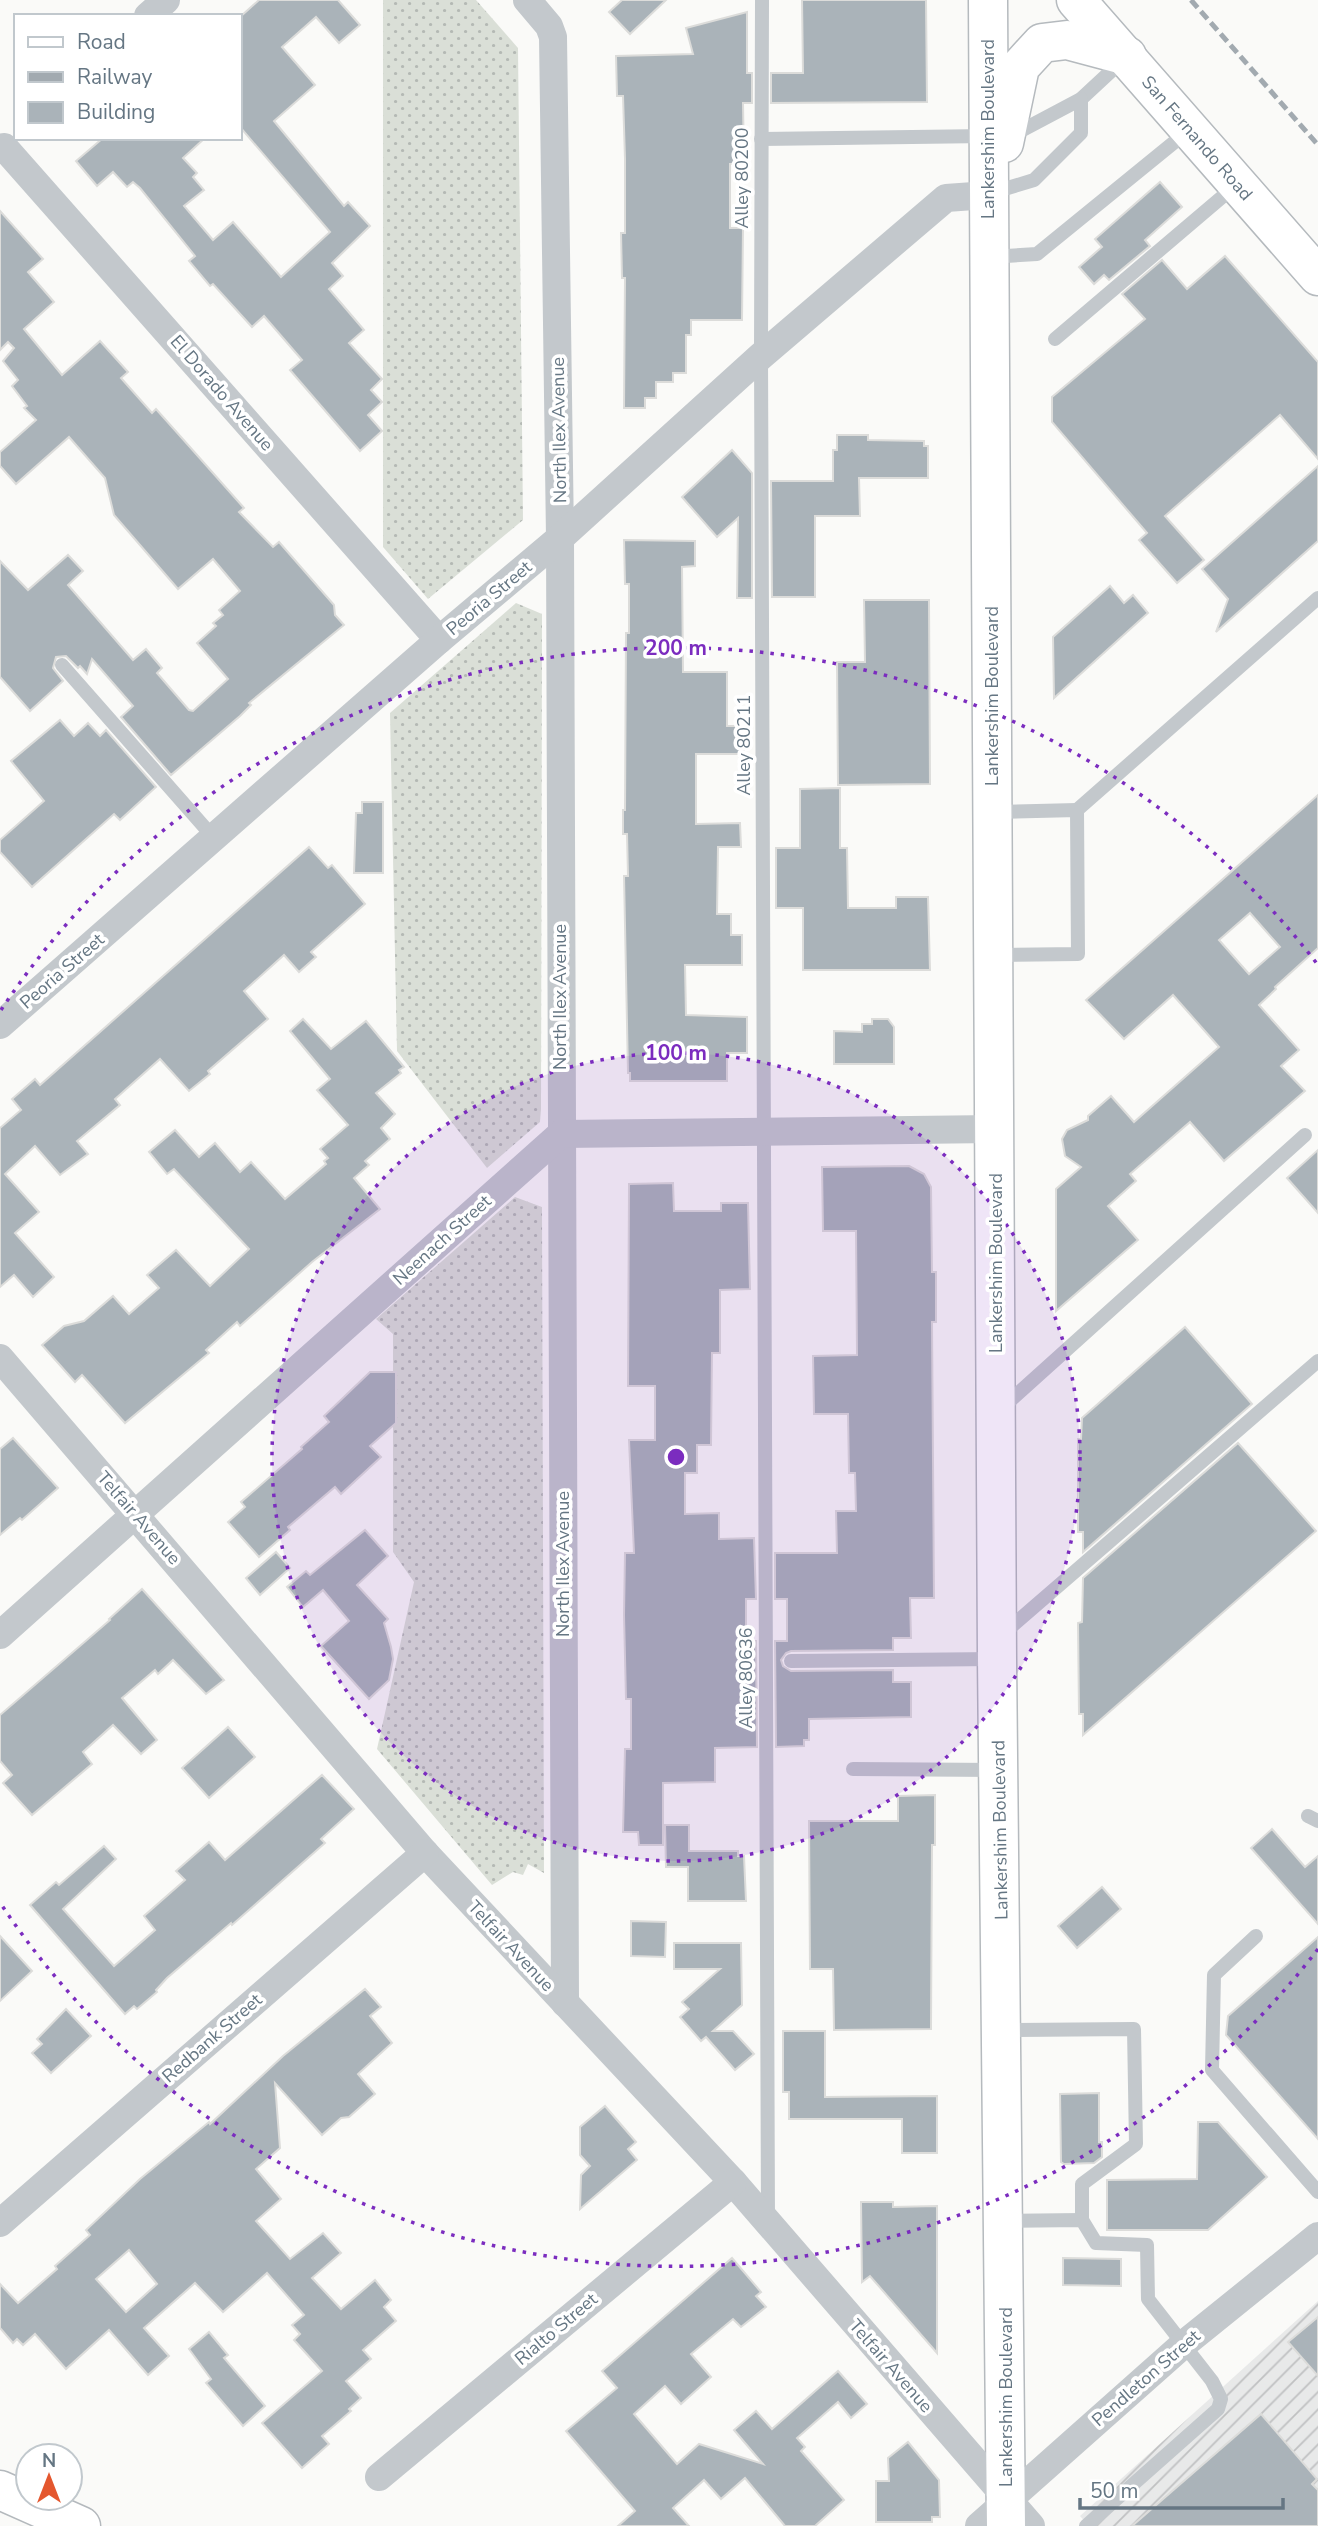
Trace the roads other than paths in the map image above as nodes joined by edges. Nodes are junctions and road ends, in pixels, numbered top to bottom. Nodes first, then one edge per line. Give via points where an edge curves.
1 (166, 0) edge
2 (527, 0) edge
3 (762, 0) edge
4 (988, 0) edge
5 (1076, 0) edge
6 (150, 14) edge
7 (1127, 57) junction
8 (1081, 99) junction
9 (1191, 130) junction
10 (997, 137) junction
11 (761, 139) junction
12 (7, 144) edge
13 (1238, 184) junction
14 (988, 195) junction
15 (988, 257) junction
16 (1318, 276) edge
17 (1055, 339) dead end
18 (761, 356) junction
19 (560, 538) junction
20 (1318, 598) edge
21 (439, 640) junction
22 (62, 664) dead end
23 (1077, 810) junction
24 (993, 812) junction
25 (214, 838) junction
26 (994, 955) junction
27 (0, 1025) edge
28 (995, 1129) junction
29 (764, 1133) junction
30 (561, 1134) junction
31 (1305, 1135) dead end
32 (0, 1358) edge
33 (1318, 1361) edge
34 (996, 1413) junction
35 (136, 1515) junction
36 (0, 1635) edge
37 (998, 1648) junction
38 (791, 1661) dead end
39 (853, 1769) dead end
40 (999, 1770) junction
41 (425, 1853) junction
42 (1256, 1936) dead end
43 (565, 2003) junction
44 (1003, 2030) junction
45 (733, 2182) junction
46 (1318, 2192) edge
47 (1082, 2220) junction
48 (1004, 2221) junction
49 (768, 2222) junction
50 (0, 2223) edge
51 (1318, 2236) edge
52 (1184, 2344) junction
53 (379, 2477) dead end
54 (0, 2490) edge
55 (1015, 2517) edge
56 (81, 2526) edge
57 (979, 2526) edge
58 (1086, 2526) edge

1 - 6 street
2 - 19 street, North Ilex Avenue via 553,37
3 - 11 lane, Alley 80200
4 - 10 main road, Lankershim Boulevard
5 - 7 main road, San Fernando Road
7 - 8 lane
7 - 9 main road, San Fernando Road
7 - 10 main road via 1068,40 1042,43 1020,67
8 - 10 lane
8 - 14 lane via 1081,133 1034,180
9 - 13 main road, San Fernando Road
9 - 15 lane via 1037,254
10 - 11 lane
10 - 14 main road, Lankershim Boulevard
11 - 18 lane, Alley 80200
12 - 21 street, El Dorado Avenue
13 - 16 main road, San Fernando Road
13 - 17 lane
14 - 15 main road, Lankershim Boulevard
14 - 18 street, Peoria Street via 946,198
15 - 24 main road, Lankershim Boulevard
18 - 19 street, Peoria Street
18 - 29 lane, Alley 80211
19 - 21 street, Peoria Street
19 - 30 street, North Ilex Avenue
20 - 23 lane
21 - 25 street, Peoria Street
22 - 25 lane
23 - 24 lane
23 - 26 lane via 1078,954
24 - 26 main road, Lankershim Boulevard
25 - 27 street, Peoria Street
26 - 28 main road, Lankershim Boulevard
28 - 29 street
28 - 34 main road, Lankershim Boulevard
29 - 30 street
29 - 49 lane, Alley 80636
30 - 35 street, Neenach Street
30 - 43 street, North Ilex Avenue
31 - 34 lane
32 - 35 street, Telfair Avenue
33 - 37 lane
34 - 37 main road, Lankershim Boulevard
35 - 36 street, Neenach Street
35 - 41 street, Telfair Avenue
37 - 38 lane
37 - 40 main road, Lankershim Boulevard
39 - 40 lane
40 - 44 main road, Lankershim Boulevard
41 - 43 street, Telfair Avenue
41 - 50 street, Redbank Street
42 - 46 lane via 1214,1975 1212,2070
43 - 45 street, Telfair Avenue
44 - 47 lane via 1134,2029 1136,2144 1082,2184
44 - 48 main road, Lankershim Boulevard
45 - 49 street, Telfair Avenue
45 - 53 street, Rialto Street
47 - 48 lane
47 - 52 lane via 1097,2243 1147,2245 1148,2299
48 - 55 main road, Lankershim Boulevard
49 - 55 street, Telfair Avenue
51 - 52 street, Pendleton Street
52 - 55 street, Pendleton Street
52 - 58 lane via 1212,2381 1221,2399 1218,2409
54 - 56 main road
55 - 57 street, Pendleton Street

